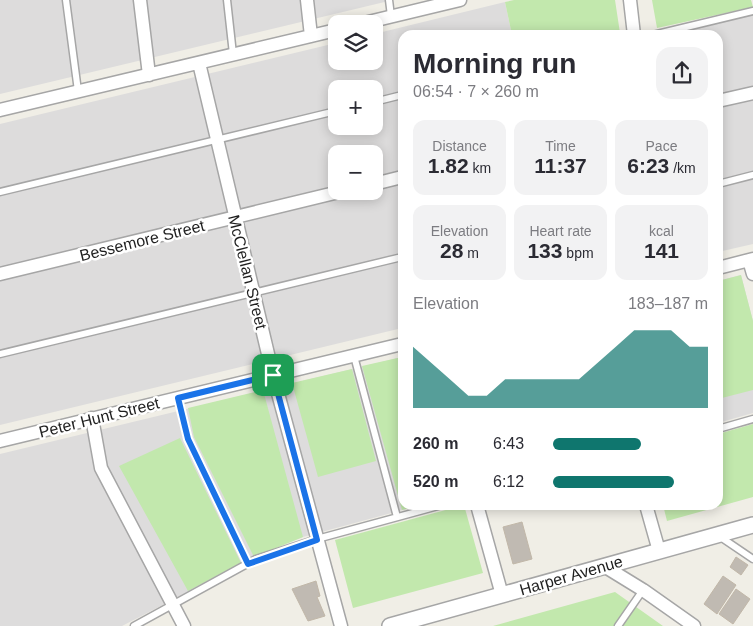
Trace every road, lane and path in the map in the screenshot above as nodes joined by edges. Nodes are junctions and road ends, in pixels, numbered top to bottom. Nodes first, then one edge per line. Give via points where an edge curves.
1 (66, 0) edge
2 (140, 0) edge
3 (227, 0) edge
4 (307, 0) edge
5 (389, 0) edge
6 (460, 0) edge
7 (630, 0) edge
8 (753, 11) edge
9 (391, 16) junction
10 (383, 18) edge
11 (633, 30) edge
12 (674, 30) edge
13 (328, 32) edge
14 (311, 36) junction
15 (233, 54) junction
16 (199, 63) junction
17 (149, 75) junction
18 (78, 92) junction
19 (753, 92) edge
20 (398, 96) edge
21 (383, 100) edge
22 (723, 100) edge
23 (0, 110) edge
24 (328, 113) edge
25 (217, 140) junction
26 (753, 175) edge
27 (398, 178) edge
28 (383, 182) edge
29 (723, 183) edge
30 (0, 192) edge
31 (328, 195) edge
32 (235, 217) junction
33 (398, 259) edge
34 (751, 260) edge
35 (723, 267) edge
36 (0, 274) edge
37 (753, 274) edge
38 (253, 292) junction
39 (398, 345) edge
40 (0, 354) edge
41 (354, 356) junction
42 (273, 375) junction
43 (178, 398) junction
44 (92, 418) junction
45 (753, 419) edge
46 (723, 428) edge
47 (0, 441) edge
48 (423, 510) edge
49 (478, 510) edge
50 (647, 510) edge
51 (397, 517) junction
52 (753, 525) edge
53 (717, 535) junction
54 (317, 540) junction
55 (659, 551) junction
56 (753, 559) edge
57 (248, 564) junction
58 (604, 566) junction
59 (643, 590) junction
60 (502, 595) junction
61 (173, 605) junction
62 (690, 625) edge
63 (134, 626) edge
64 (184, 626) edge
65 (341, 626) edge
66 (390, 626) edge
67 (618, 626) edge

1 - 18 lane
2 - 17 street
3 - 15 lane
4 - 14 street
5 - 9 lane
6 - 9 street
7 - 11 street
8 - 12 lane
9 - 10 street
13 - 14 street
14 - 15 street
15 - 16 street
16 - 17 street
16 - 25 street, McClellan Street
17 - 18 street
18 - 23 street
19 - 22 street
20 - 21 lane
24 - 25 lane
25 - 30 lane
25 - 32 street, McClellan Street
26 - 29 lane
27 - 28 street
31 - 32 street, Bessemore Street
32 - 36 street, Bessemore Street
32 - 38 street, McClellan Street
33 - 38 lane
34 - 35 street
34 - 37 street
38 - 40 lane
38 - 42 street, McClellan Street
39 - 41 street, Peter Hunt Street
41 - 42 street, Peter Hunt Street
41 - 51 lane
42 - 43 street, Peter Hunt Street
42 - 54 street, McClellan Street
43 - 44 street, Peter Hunt Street
43 - 57 lane via 188,439
44 - 47 street, Peter Hunt Street
44 - 61 street via 100,468
45 - 46 lane
48 - 51 lane
49 - 60 street
50 - 55 street
51 - 54 lane
52 - 53 street, Harper Avenue
53 - 55 street, Harper Avenue
53 - 56 lane
54 - 57 lane
54 - 65 street, McClellan Street
55 - 58 street, Harper Avenue
57 - 61 lane
58 - 59 street
58 - 60 street, Harper Avenue
59 - 62 street
59 - 67 lane
60 - 66 street, Harper Avenue
61 - 63 lane
61 - 64 street

